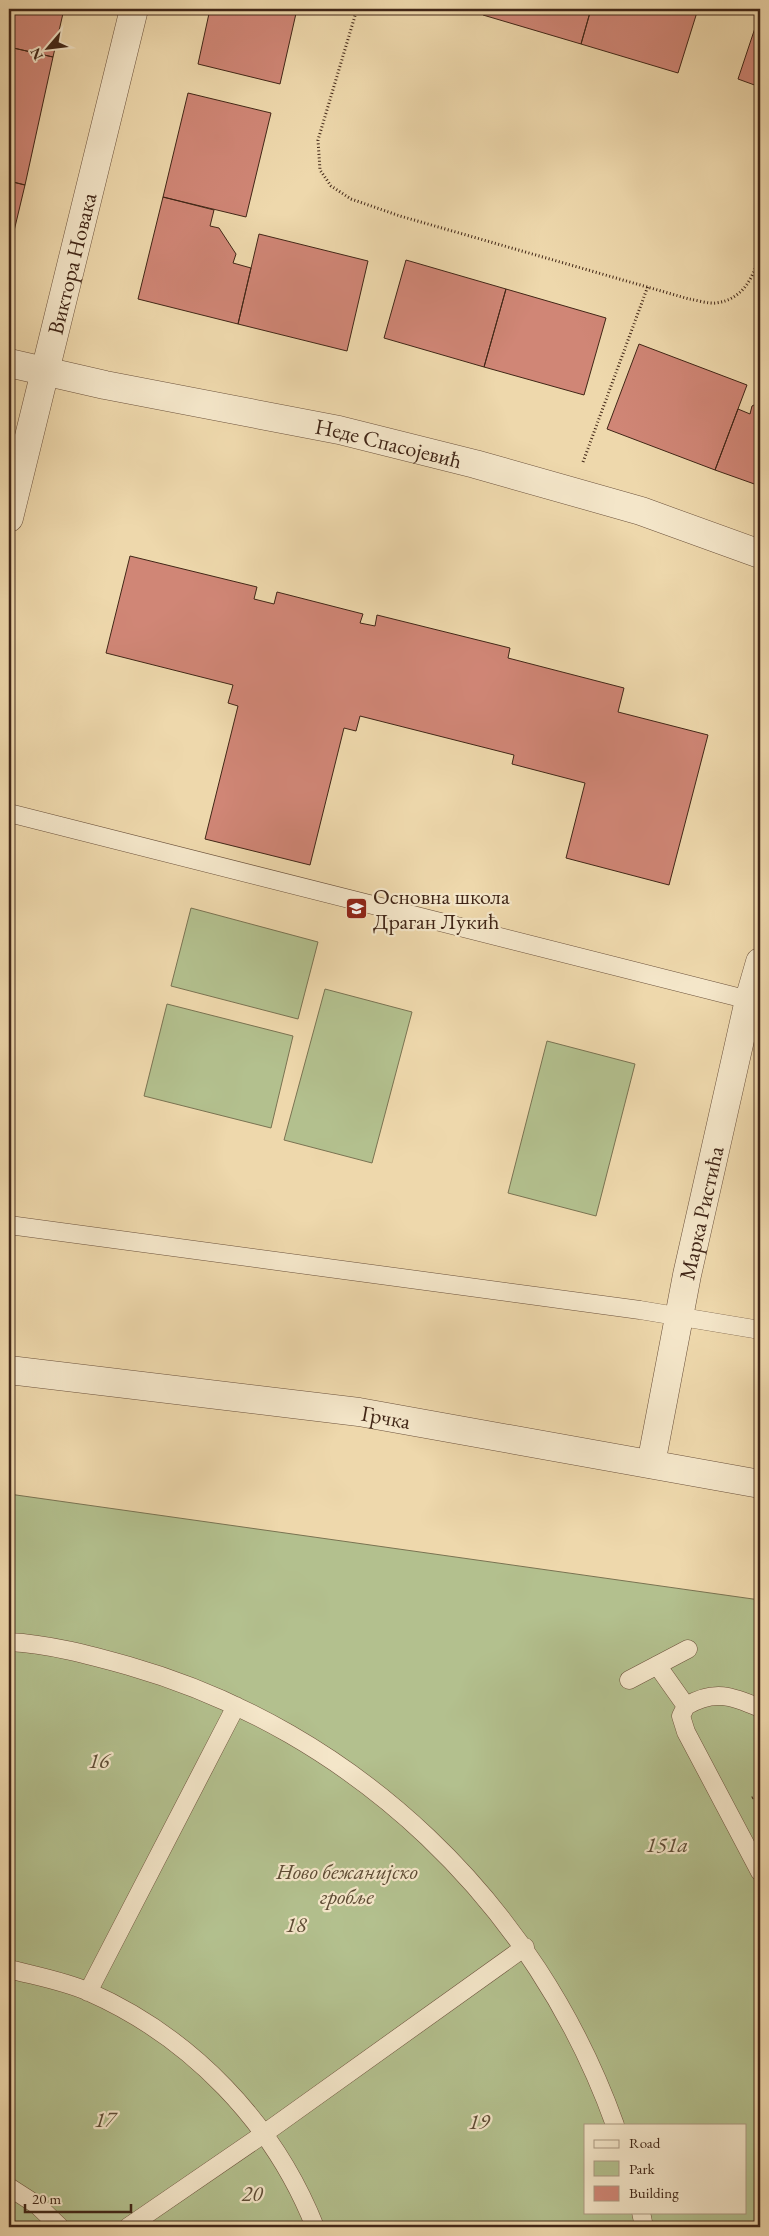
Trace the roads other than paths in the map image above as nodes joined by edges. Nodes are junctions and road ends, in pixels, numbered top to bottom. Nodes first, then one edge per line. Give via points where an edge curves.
1 (134, 9) edge
2 (9, 363) edge
3 (45, 370) junction
4 (9, 518) edge
5 (760, 554) edge
6 (9, 812) edge
7 (760, 962) edge
8 (749, 1000) junction
9 (9, 1225) edge
10 (678, 1317) junction
11 (760, 1330) edge
12 (9, 1370) edge
13 (651, 1464) junction
14 (760, 1484) edge
15 (9, 1642) edge
16 (688, 1649) dead end
17 (657, 1665) junction
18 (629, 1680) dead end
19 (236, 1706) junction
20 (686, 1706) junction
21 (760, 1708) edge
22 (760, 1872) edge
23 (525, 1947) junction
24 (9, 1969) edge
25 (88, 1992) junction
26 (615, 2124) edge
27 (265, 2133) junction
28 (9, 2187) edge
29 (641, 2214) edge
30 (60, 2227) edge
31 (128, 2227) edge
32 (315, 2227) edge
33 (644, 2227) edge

1 - 3 street, Виктора Новака
2 - 3 street, Неде Спасојевић
3 - 4 street, Виктора Новака
3 - 5 street, Неде Спасојевић via 105,385 340,430 573,491
6 - 8 lane
7 - 8 street, Марка Ристића
8 - 10 street, Марка Ристића
9 - 10 lane
10 - 11 lane
10 - 13 street, Марка Ристића
12 - 13 street, Грчка via 359,1412
13 - 14 street, Грчка
15 - 19 lane via 91,1656 166,1676
16 - 17 lane
17 - 18 lane
17 - 20 lane
19 - 23 lane via 320,1751 396,1807 465,1873
19 - 25 lane
20 - 21 lane via 713,1694
20 - 22 lane via 681,1716 686,1732
23 - 26 lane via 566,2013 600,2083
23 - 27 lane
24 - 25 lane
25 - 27 lane via 163,2034 215,2076
27 - 31 lane
27 - 32 lane via 303,2197
28 - 30 lane via 37,2205
29 - 33 lane

